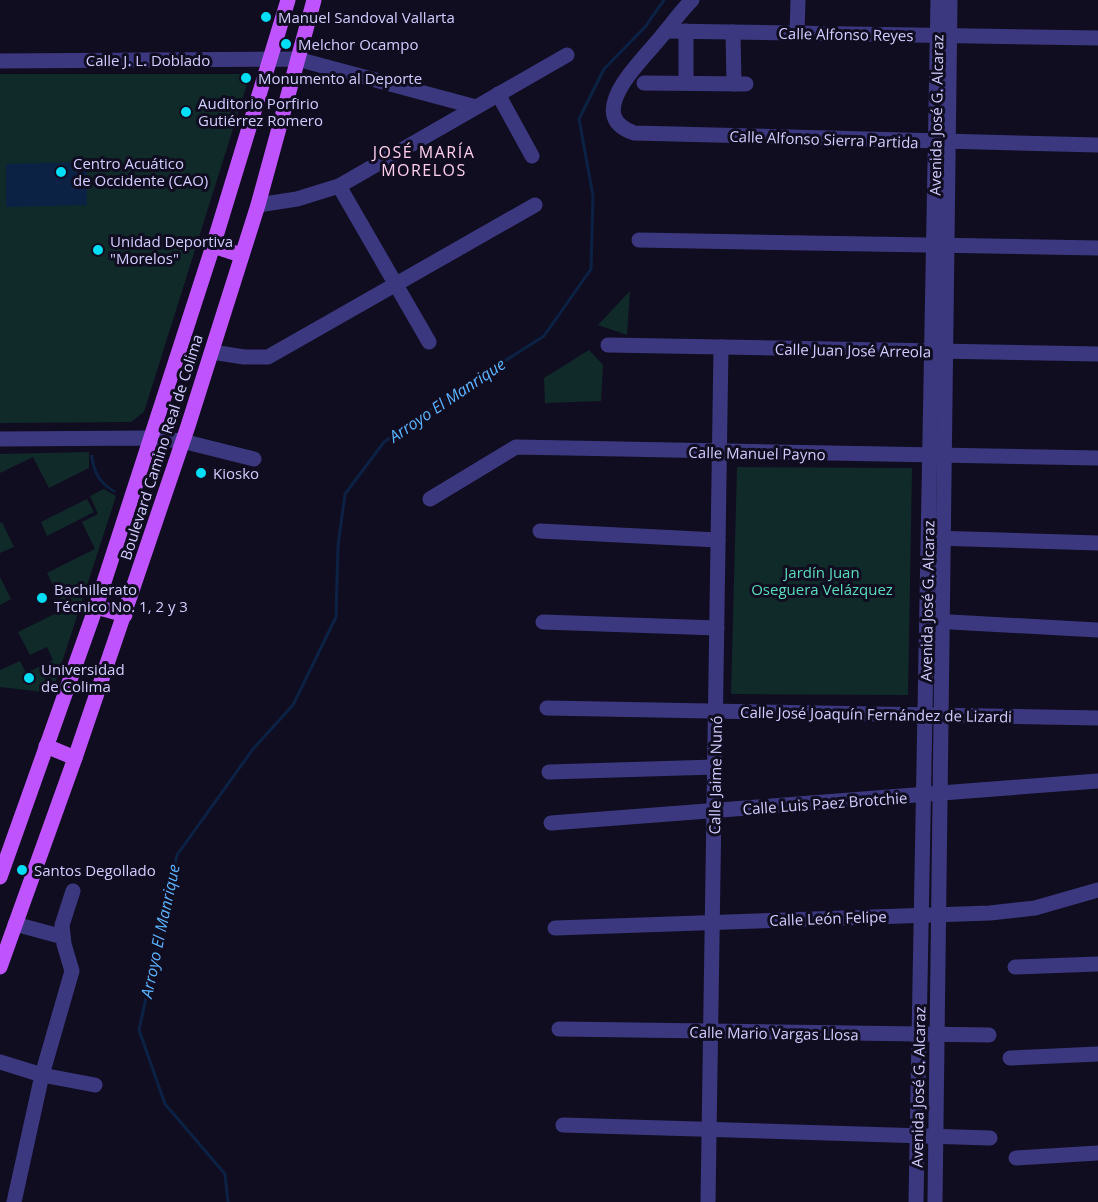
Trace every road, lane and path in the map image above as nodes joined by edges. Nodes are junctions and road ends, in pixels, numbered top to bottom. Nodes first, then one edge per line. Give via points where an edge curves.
1 (288, 0) edge
2 (314, 0) edge
3 (692, 0) edge
4 (798, 0) edge
5 (938, 0) edge
6 (950, 0) edge
7 (666, 31) junction
8 (686, 31) junction
9 (733, 32) junction
10 (797, 33) junction
11 (944, 36) junction
12 (1098, 38) edge
13 (567, 55) dead end
14 (270, 59) junction
15 (297, 59) junction
16 (0, 61) edge
17 (644, 82) dead end
18 (686, 83) junction
19 (498, 94) junction
20 (476, 107) junction
21 (942, 142) junction
22 (1098, 145) edge
23 (532, 156) dead end
24 (339, 186) junction
25 (535, 205) dead end
26 (258, 206) junction
27 (639, 240) dead end
28 (213, 246) junction
29 (940, 246) junction
30 (1098, 248) edge
31 (241, 255) junction
32 (396, 285) junction
33 (429, 342) dead end
34 (608, 345) dead end
35 (721, 347) junction
36 (212, 352) junction
37 (939, 352) junction
38 (1098, 354) edge
39 (150, 438) junction
40 (0, 439) edge
41 (182, 441) junction
42 (720, 452) junction
43 (937, 456) junction
44 (1098, 458) edge
45 (254, 459) dead end
46 (430, 499) dead end
47 (540, 531) dead end
48 (936, 538) junction
49 (718, 540) junction
50 (1098, 543) edge
51 (96, 606) junction
52 (125, 615) junction
53 (934, 621) junction
54 (543, 622) dead end
55 (717, 628) junction
56 (1098, 630) edge
57 (547, 708) dead end
58 (716, 711) junction
59 (925, 715) junction
60 (941, 716) junction
61 (1098, 718) edge
62 (45, 746) junction
63 (75, 758) junction
64 (715, 766) junction
65 (549, 771) dead end
66 (1098, 782) edge
67 (940, 794) junction
68 (923, 795) junction
69 (714, 811) junction
70 (551, 824) dead end
71 (0, 877) edge
72 (1098, 890) edge
73 (73, 891) dead end
74 (921, 915) junction
75 (939, 915) junction
76 (712, 922) junction
77 (15, 924) junction
78 (555, 928) dead end
79 (63, 937) junction
80 (1098, 964) edge
81 (0, 967) edge
82 (1015, 967) dead end
83 (559, 1029) dead end
84 (711, 1032) junction
85 (919, 1035) junction
86 (937, 1035) junction
87 (989, 1035) dead end
88 (1098, 1054) edge
89 (1010, 1058) dead end
90 (0, 1062) edge
91 (42, 1075) junction
92 (95, 1085) dead end
93 (563, 1125) dead end
94 (709, 1131) junction
95 (917, 1136) junction
96 (936, 1136) junction
97 (990, 1138) dead end
98 (1098, 1153) edge
99 (1016, 1158) dead end
100 (14, 1202) edge
101 (708, 1202) edge
102 (916, 1202) edge
103 (935, 1202) edge

1 - 14 main road, Boulevard Camino Real de Colima
2 - 15 main road, Boulevard Camino Real de Colima
3 - 7 street
4 - 10 street
5 - 11 street, Avenida José G. Alcaraz
6 - 11 street, Avenida José G. Alcaraz
7 - 8 street, Calle Alfonso Reyes
7 - 21 street, Calle Alfonso Sierra Partida via 642,58 614,102 614,117 622,129 634,133
8 - 9 street, Calle Alfonso Reyes
8 - 18 street
9 - 10 street, Calle Alfonso Reyes
9 - 18 street via 740,84
10 - 11 street, Calle Alfonso Reyes
11 - 12 street, Calle Alfonso Reyes
11 - 21 street, Avenida José G. Alcaraz
13 - 19 street
14 - 15 street, Calle J. L. Doblado
14 - 16 street, Calle J. L. Doblado
14 - 28 main road, Boulevard Camino Real de Colima
15 - 20 street
15 - 26 main road, Boulevard Camino Real de Colima
17 - 18 street
19 - 20 street
19 - 23 street
20 - 24 street
21 - 22 street, Calle Alfonso Sierra Partida
21 - 29 street, Avenida José G. Alcaraz
24 - 26 street
24 - 32 street
25 - 32 street
26 - 31 main road, Boulevard Camino Real de Colima
27 - 29 street
28 - 31 main road
28 - 39 main road, Boulevard Camino Real de Colima
29 - 30 street
29 - 37 street, Avenida José G. Alcaraz
31 - 36 main road, Boulevard Camino Real de Colima
32 - 33 street
32 - 36 street via 268,357
34 - 35 street, Calle Juan José Arreola
35 - 37 street, Calle Juan José Arreola
35 - 42 street, Calle Jaime Nunó
36 - 41 main road, Boulevard Camino Real de Colima
37 - 38 street, Calle Juan José Arreola
37 - 43 street, Avenida José G. Alcaraz
39 - 40 street
39 - 41 street
39 - 51 main road, Boulevard Camino Real de Colima
41 - 45 street
41 - 52 main road, Boulevard Camino Real de Colima
42 - 43 street, Calle Manuel Payno
42 - 46 street, Calle Manuel Payno via 516,447
42 - 49 street, Calle Jaime Nunó
43 - 44 street, Calle Manuel Payno
43 - 48 street, Avenida José G. Alcaraz
47 - 49 street
48 - 50 street
48 - 53 street, Avenida José G. Alcaraz
49 - 55 street, Calle Jaime Nunó
51 - 52 main road
51 - 62 main road, Boulevard Camino Real de Colima
52 - 63 main road, Boulevard Camino Real de Colima
53 - 56 street
53 - 59 street, Avenida José G. Alcaraz
53 - 60 street, Avenida José G. Alcaraz
54 - 55 street
55 - 58 street, Calle Jaime Nunó
57 - 58 street, Calle José Joaquín Fernández de Lizardi
58 - 59 street, Calle José Joaquín Fernández de Lizardi
58 - 64 street, Calle Jaime Nunó
59 - 60 street, Calle José Joaquín Fernández de Lizardi
59 - 68 street, Avenida José G. Alcaraz
60 - 61 street, Calle José Joaquín Fernández de Lizardi
60 - 67 street, Avenida José G. Alcaraz
62 - 63 main road
62 - 71 main road, Boulevard Camino Real de Colima
63 - 77 main road, Boulevard Camino Real de Colima
64 - 65 street
64 - 69 street, Calle Jaime Nunó
66 - 67 street, Calle Luis Paez Brotchie
67 - 68 street, Calle Luis Paez Brotchie
67 - 75 street, Avenida José G. Alcaraz
68 - 69 street, Calle Luis Paez Brotchie
68 - 74 street, Avenida José G. Alcaraz
69 - 70 street, Calle Luis Paez Brotchie
69 - 76 street, Calle Jaime Nunó
72 - 75 street, Calle León Felipe via 1035,908
73 - 79 street via 62,925
74 - 75 street, Calle León Felipe
74 - 76 street, Calle León Felipe
74 - 85 street, Avenida José G. Alcaraz
75 - 86 street, Avenida José G. Alcaraz
76 - 78 street, Calle León Felipe
76 - 84 street, Calle Jaime Nunó
77 - 79 street
77 - 81 main road, Boulevard Camino Real de Colima
79 - 91 street via 72,971
80 - 82 street
83 - 84 street, Calle Mario Vargas Llosa
84 - 85 street, Calle Mario Vargas Llosa
84 - 94 street, Calle Jaime Nunó
85 - 86 street, Calle Mario Vargas Llosa
85 - 95 street, Avenida José G. Alcaraz
86 - 87 street, Calle Mario Vargas Llosa
86 - 96 street, Avenida José G. Alcaraz
88 - 89 street
90 - 91 street
91 - 92 street
91 - 100 street
93 - 94 street
94 - 95 street
94 - 101 street, Calle Jaime Nunó
95 - 96 street
95 - 102 street, Avenida José G. Alcaraz
96 - 97 street
96 - 103 street, Avenida José G. Alcaraz
98 - 99 street

